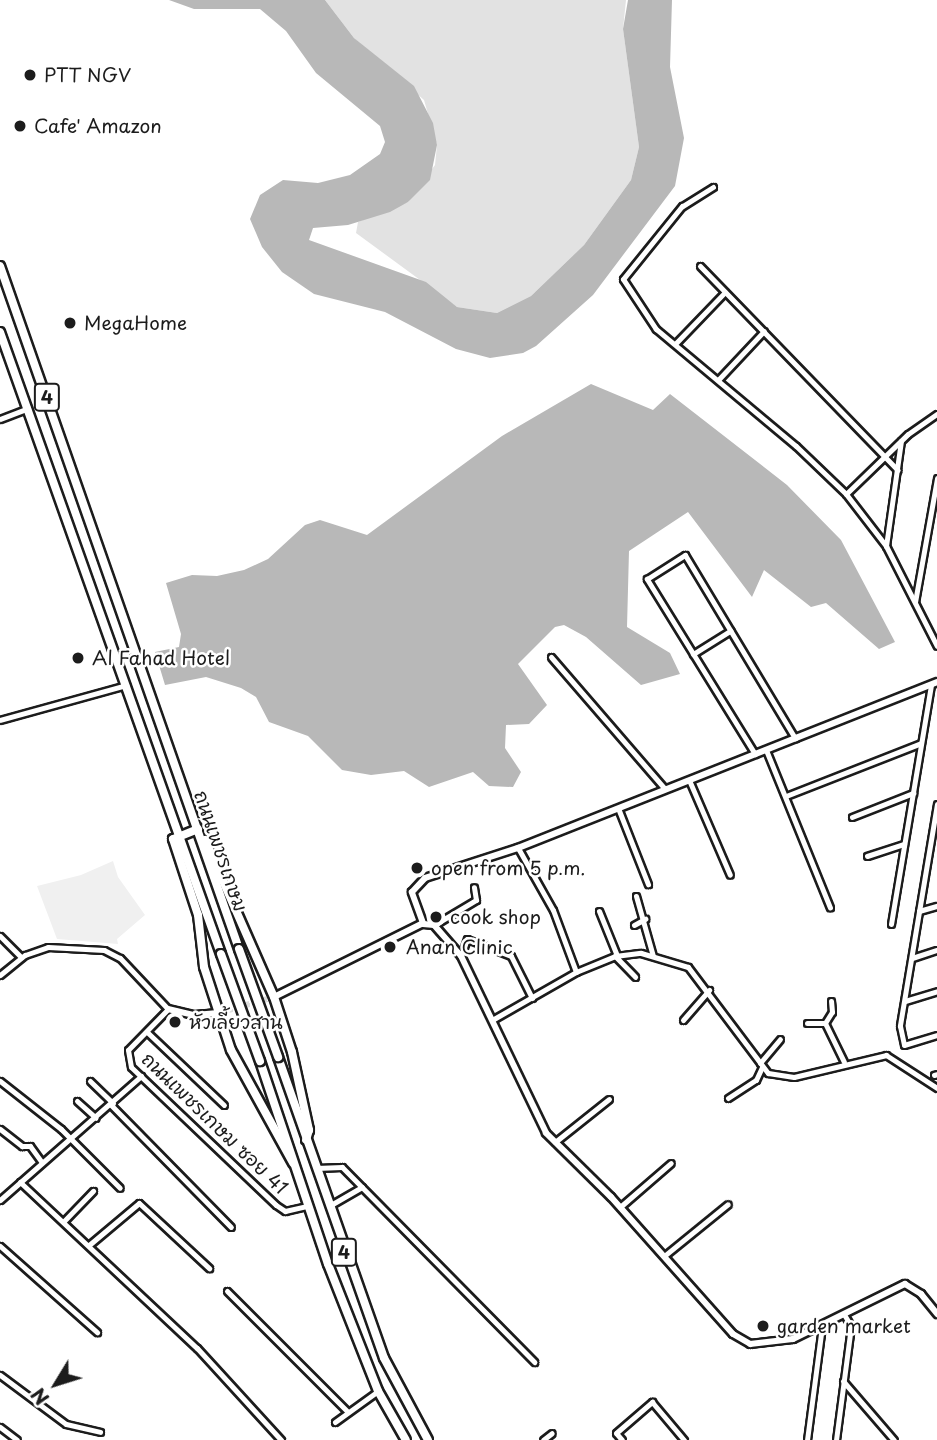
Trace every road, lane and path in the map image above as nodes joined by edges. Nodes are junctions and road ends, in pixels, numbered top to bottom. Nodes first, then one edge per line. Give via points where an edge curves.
1 (713, 187) dead end
2 (0, 266) edge
3 (701, 266) dead end
4 (725, 292) junction
5 (764, 331) junction
6 (0, 332) edge
7 (675, 344) junction
8 (718, 380) junction
9 (28, 408) junction
10 (937, 414) edge
11 (0, 419) edge
12 (901, 440) junction
13 (885, 455) junction
14 (898, 470) junction
15 (937, 478) edge
16 (846, 494) junction
17 (886, 546) junction
18 (915, 602) junction
19 (730, 631) junction
20 (937, 646) edge
21 (693, 654) junction
22 (551, 657) dead end
23 (934, 683) edge
24 (129, 685) junction
25 (0, 720) edge
26 (795, 738) junction
27 (921, 743) junction
28 (766, 750) junction
29 (754, 754) junction
30 (689, 780) junction
31 (665, 789) junction
32 (913, 793) junction
33 (786, 796) junction
34 (937, 804) edge
35 (618, 808) junction
36 (852, 817) dead end
37 (935, 823) edge
38 (196, 827) junction
39 (179, 833) junction
40 (904, 844) junction
41 (518, 848) junction
42 (867, 856) dead end
43 (937, 865) edge
44 (926, 868) junction
45 (730, 875) dead end
46 (648, 884) dead end
47 (474, 887) dead end
48 (636, 896) dead end
49 (937, 906) edge
50 (830, 908) dead end
51 (600, 911) dead end
52 (919, 911) junction
53 (645, 919) junction
54 (423, 924) dead end
55 (891, 924) dead end
56 (434, 925) junction
57 (634, 925) dead end
58 (0, 936) edge
59 (937, 950) edge
60 (461, 956) junction
61 (653, 956) junction
62 (21, 957) junction
63 (617, 957) junction
64 (912, 958) junction
65 (576, 972) junction
66 (0, 975) edge
67 (635, 977) dead end
68 (709, 990) junction
69 (937, 991) edge
70 (274, 997) junction
71 (532, 998) junction
72 (831, 1001) dead end
73 (905, 1001) junction
74 (168, 1009) junction
75 (218, 1013) junction
76 (492, 1020) junction
77 (683, 1020) dead end
78 (807, 1023) dead end
79 (825, 1023) junction
80 (147, 1032) junction
81 (937, 1035) edge
82 (780, 1039) dead end
83 (844, 1062) junction
84 (761, 1065) junction
85 (141, 1076) junction
86 (0, 1080) edge
87 (90, 1081) dead end
88 (937, 1088) edge
89 (728, 1098) dead end
90 (609, 1099) dead end
91 (77, 1101) dead end
92 (112, 1104) junction
93 (223, 1105) dead end
94 (96, 1118) junction
95 (0, 1129) edge
96 (67, 1138) junction
97 (306, 1140) junction
98 (555, 1142) junction
99 (41, 1161) junction
100 (293, 1163) junction
101 (671, 1163) dead end
102 (316, 1168) junction
103 (20, 1182) junction
104 (362, 1187) junction
105 (120, 1188) dead end
106 (93, 1191) dead end
107 (0, 1200) edge
108 (728, 1204) dead end
109 (307, 1206) junction
110 (329, 1206) junction
111 (620, 1207) junction
112 (64, 1221) junction
113 (231, 1227) dead end
114 (0, 1245) edge
115 (89, 1245) junction
116 (664, 1256) junction
117 (209, 1268) dead end
118 (227, 1291) dead end
119 (937, 1314) edge
120 (845, 1316) junction
121 (822, 1326) junction
122 (97, 1332) dead end
123 (534, 1362) dead end
124 (0, 1375) edge
125 (843, 1381) junction
126 (378, 1391) junction
127 (348, 1412) junction
128 (335, 1422) dead end
129 (0, 1427) edge
130 (100, 1432) dead end
131 (552, 1433) dead end
132 (17, 1440) edge
133 (281, 1440) edge
134 (406, 1440) edge
135 (428, 1440) edge
136 (543, 1440) edge
137 (622, 1440) edge
138 (684, 1440) edge
139 (807, 1440) edge
140 (836, 1440) edge
141 (894, 1440) edge

1 - 7 street via 682,206 624,279 656,329
2 - 38 highway, ถนนเพชรเกษม / 4
3 - 4 street
4 - 5 street
4 - 7 street
5 - 8 street
5 - 13 street
6 - 9 highway, ถนนเพชรเกษม / 4
7 - 8 street
8 - 16 street
9 - 11 street
9 - 24 highway, ถนนเพชรเกษม / 4
10 - 12 street
12 - 13 street
12 - 14 street
13 - 14 street
13 - 16 street
14 - 17 street
15 - 18 street
16 - 17 street
17 - 18 street
18 - 20 street
19 - 21 street
19 - 21 street via 685,555 647,579
19 - 26 street
21 - 29 street
22 - 31 street
23 - 26 street
23 - 27 street
24 - 25 street
24 - 39 highway, ถนนเพชรเกษม / 4
26 - 28 street
27 - 32 street
27 - 33 street
28 - 29 street
28 - 33 street
29 - 30 street
30 - 31 street
30 - 45 street
31 - 35 street
32 - 36 street
32 - 40 street
33 - 50 street
34 - 37 street
35 - 41 street
35 - 46 street
37 - 44 street
38 - 39 highway
38 - 70 highway via 259,953
38 - 97 highway, ถนนเพชรเกษม / 4, bridge
39 - 75 highway via 173,839 198,915 204,967
39 - 100 highway, ถนนเพชรเกษม / 4, bridge
40 - 42 street
40 - 55 street
41 - 65 street via 553,910
41 - 70 street via 425,878 412,892 423,923
43 - 44 street
44 - 52 street
47 - 56 street via 476,900
48 - 53 street
49 - 52 street
51 - 63 street
52 - 64 street
53 - 57 street
53 - 61 street
54 - 56 street
56 - 60 street
58 - 62 street
59 - 64 street
60 - 71 street via 467,939 511,956
60 - 76 street
61 - 63 street
61 - 68 street via 688,967
62 - 66 street
62 - 74 street via 48,947 104,950 128,965
63 - 65 street
63 - 67 street
64 - 73 street
65 - 71 street
68 - 77 street
68 - 84 street
69 - 73 street
70 - 97 highway via 292,1052 309,1130
71 - 76 street
72 - 79 street via 832,1012
73 - 81 street via 904,1045
74 - 75 street via 195,1016
74 - 80 street, ถนนเพชรเกษม ซอย 41
75 - 100 highway via 232,1050
76 - 98 street
78 - 79 street
79 - 83 street
80 - 85 street, ถนนเพชรเกษม ซอย 41 via 127,1056
80 - 93 street
82 - 84 street
83 - 84 street via 781,1078
83 - 88 street via 886,1055
84 - 89 street via 756,1080
85 - 92 street
85 - 109 street, ถนนเพชรเกษม ซอย 41 via 276,1205 285,1211
86 - 96 street
87 - 92 street
90 - 98 street
91 - 94 street
92 - 94 street
92 - 113 street
94 - 96 street
95 - 99 street via 22,1146 30,1146
96 - 99 street
96 - 105 street
97 - 102 highway, ถนนเพชรเกษม / 4
98 - 111 street
99 - 103 street
100 - 109 highway, ถนนเพชรเกษม / 4
101 - 111 street
102 - 104 street via 342,1167
102 - 110 highway, ถนนเพชรเกษม / 4
103 - 107 street
103 - 112 street
104 - 110 street
104 - 123 street
106 - 112 street
108 - 116 street
109 - 126 highway, ถนนเพชรเกษม / 4
110 - 135 highway, ถนนเพชรเกษม / 4 via 384,1358
111 - 116 street
112 - 115 street
114 - 122 street
115 - 117 street via 139,1203
115 - 133 street via 197,1348
116 - 121 street via 733,1334 750,1344 793,1339
118 - 127 street
119 - 120 street via 921,1294 905,1284
120 - 121 street
120 - 125 street via 851,1326
121 - 139 street
124 - 130 street via 66,1424
125 - 140 street
125 - 141 street
126 - 127 street
126 - 134 highway, ถนนเพชรเกษม / 4
127 - 128 street
129 - 132 street
131 - 136 street
137 - 138 street via 616,1433 652,1402

